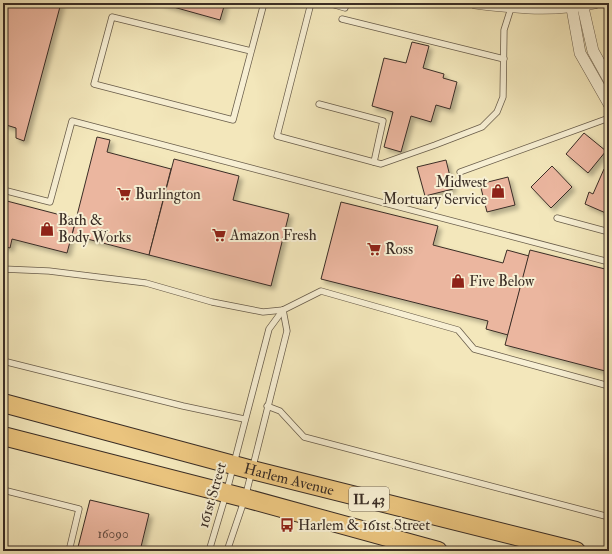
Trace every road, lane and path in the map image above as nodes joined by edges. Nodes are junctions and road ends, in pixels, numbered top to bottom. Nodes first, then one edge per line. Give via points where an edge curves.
1 (264, 3) edge
2 (311, 3) edge
3 (328, 3) edge
4 (475, 3) edge
5 (595, 3) edge
6 (582, 4) edge
7 (570, 6) edge
8 (345, 8) dead end
9 (511, 8) junction
10 (342, 19) dead end
11 (251, 52) junction
12 (504, 59) junction
13 (609, 80) edge
14 (319, 104) dead end
15 (609, 104) edge
16 (609, 118) edge
17 (374, 162) junction
18 (460, 172) dead end
19 (3, 190) edge
20 (557, 218) dead end
21 (609, 232) edge
22 (609, 262) edge
23 (3, 269) edge
24 (283, 310) junction
25 (3, 361) edge
26 (609, 386) edge
27 (3, 403) edge
28 (267, 406) junction
29 (244, 419) junction
30 (3, 436) edge
31 (234, 465) junction
32 (252, 470) junction
33 (3, 490) edge
34 (226, 494) junction
35 (245, 498) junction
36 (609, 517) edge
37 (68, 551) edge
38 (208, 551) edge
39 (227, 551) edge
40 (438, 551) edge
41 (576, 551) edge

1 - 11 lane
2 - 17 lane via 277,136
3 - 8 lane
4 - 9 street
5 - 6 street
6 - 7 street
6 - 13 street via 593,52
7 - 9 street
7 - 15 street via 580,53
9 - 12 lane via 504,30
10 - 12 lane
11 - 11 lane via 232,120 94,84 112,17
12 - 17 lane via 503,97 497,112 482,126 380,164
14 - 17 lane via 383,121
16 - 18 lane
19 - 22 lane via 50,202 72,121
20 - 21 lane
23 - 24 lane via 117,278 146,283 246,310
24 - 26 lane via 321,291 458,330 474,349
24 - 28 lane, 161st Street via 287,331
24 - 29 lane, 161st Street via 268,329
25 - 29 lane
27 - 31 main road, Harlem Avenue / IL 43
28 - 32 lane, 161st Street
28 - 36 lane via 280,411 304,437
29 - 31 lane, 161st Street
30 - 34 main road, Harlem Avenue / IL 43
31 - 32 main road, Harlem Avenue / IL 43
31 - 34 lane, 161st Street
32 - 35 lane, 161st Street
32 - 41 main road, Harlem Avenue / IL 43
33 - 37 lane via 79,509
34 - 35 main road, Harlem Avenue / IL 43
34 - 38 lane, 161st Street
35 - 39 lane, 161st Street
35 - 40 main road, Harlem Avenue / IL 43

